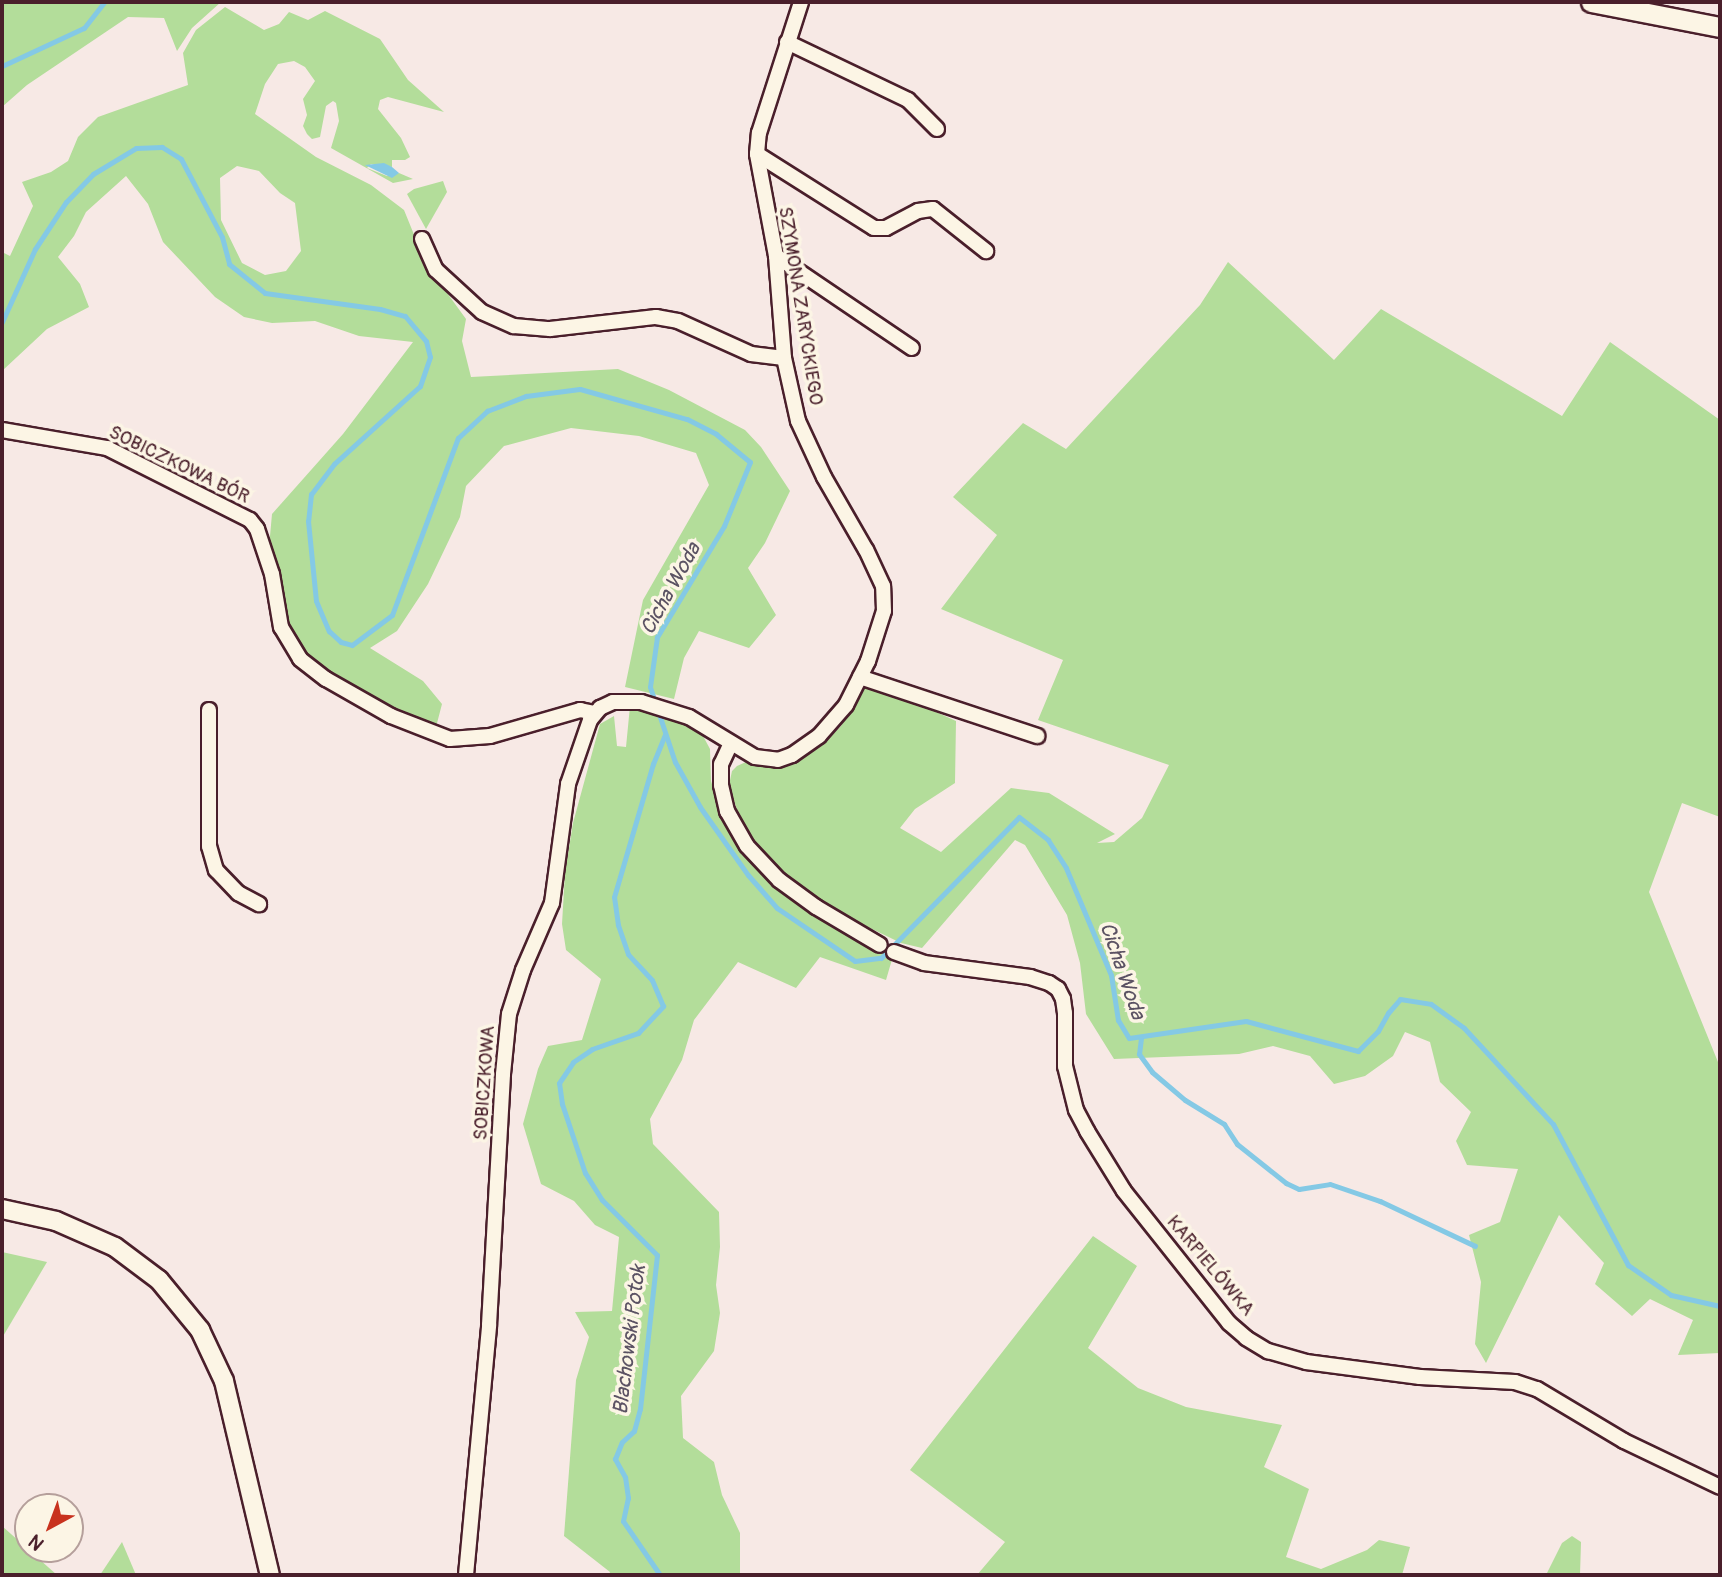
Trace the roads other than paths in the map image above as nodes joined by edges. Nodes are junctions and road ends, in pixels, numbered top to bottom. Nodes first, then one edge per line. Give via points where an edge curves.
1 (801, 2) edge
2 (1591, 2) edge
3 (1720, 27) edge
4 (787, 42) junction
5 (937, 129) dead end
6 (757, 154) junction
7 (422, 239) dead end
8 (986, 251) dead end
9 (776, 256) junction
10 (912, 348) dead end
11 (784, 358) junction
12 (2, 430) edge
13 (860, 677) junction
14 (209, 710) dead end
15 (594, 713) junction
16 (1037, 736) dead end
17 (731, 743) junction
18 (259, 904) dead end
19 (2, 1209) edge
20 (1720, 1488) edge
21 (270, 1575) edge
22 (466, 1575) edge

1 - 4 street, SZYMONA ZARYCKIEGO
2 - 3 main road
4 - 5 street via 908,100
4 - 6 street, SZYMONA ZARYCKIEGO via 759,133
6 - 8 street via 874,228 886,229 918,211 933,209
6 - 9 street, SZYMONA ZARYCKIEGO
7 - 11 street via 436,270 482,312 514,326 550,329 656,317 678,321 751,354
9 - 10 street
9 - 11 street, SZYMONA ZARYCKIEGO
11 - 13 street, SZYMONA ZARYCKIEGO via 798,421 809,447 883,586 880,626
12 - 15 street, SOBICZKOWA BÓR via 107,448 250,520 272,574 278,620 300,659 391,716 450,739 490,736 580,710
13 - 16 street
13 - 17 street, SZYMONA ZARYCKIEGO via 834,720 792,755 761,759
14 - 18 street via 209,846 216,870 238,893
15 - 17 street via 620,701 641,702 681,714
15 - 22 street, SOBICZKOWA via 568,784 552,902 509,1014 489,1325
17 - 20 street, KARPIELÓWKA via 721,764 727,811 747,846 779,880 832,917 923,963 1030,977 1058,989 1065,1013 1065,1066 1076,1110 1087,1131 1124,1191 1229,1323 1246,1338 1268,1351 1306,1362 1420,1377 1515,1382 1537,1388 1624,1441
19 - 21 street via 56,1221 115,1247 159,1280 200,1330 224,1381

